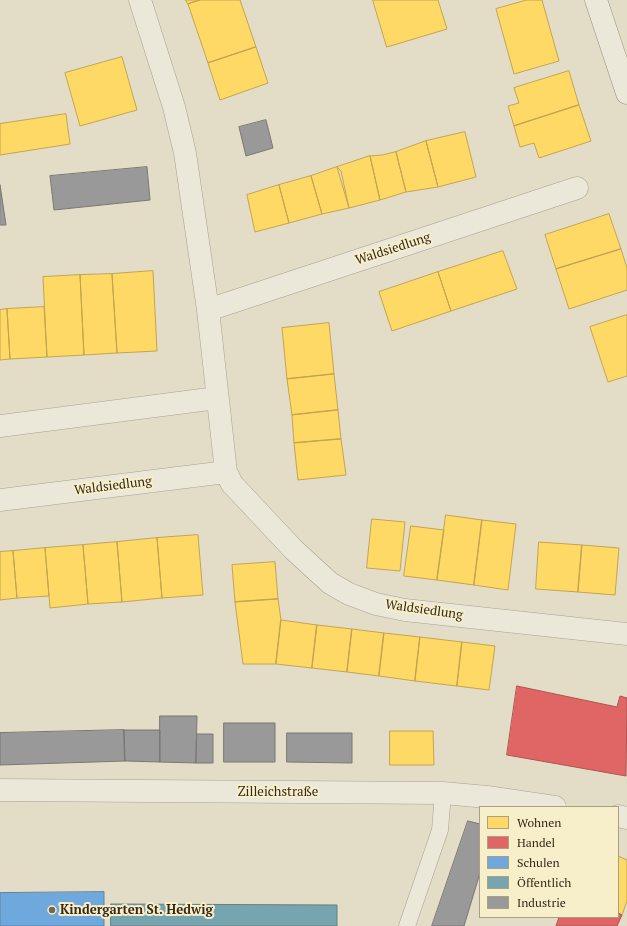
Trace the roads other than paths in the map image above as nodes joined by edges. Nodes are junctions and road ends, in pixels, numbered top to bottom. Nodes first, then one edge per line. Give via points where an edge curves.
1 (140, 0) edge
2 (596, 0) edge
3 (627, 92) edge
4 (577, 188) dead end
5 (208, 310) junction
6 (217, 398) junction
7 (0, 426) edge
8 (226, 472) junction
9 (0, 500) edge
10 (627, 634) edge
11 (0, 790) edge
12 (443, 793) junction
13 (548, 806) edge
14 (407, 926) edge

1 - 5 street, Waldsiedlung via 174,106 185,153
2 - 3 street
4 - 5 street, Waldsiedlung
5 - 6 street, Waldsiedlung
6 - 7 street
6 - 8 street, Waldsiedlung
8 - 9 street, Waldsiedlung
8 - 10 street, Waldsiedlung via 232,484 294,550 330,583 350,594 376,604 405,610
11 - 12 street, Zilleichstraße
12 - 13 street, Zilleichstraße
12 - 14 lane via 440,830

